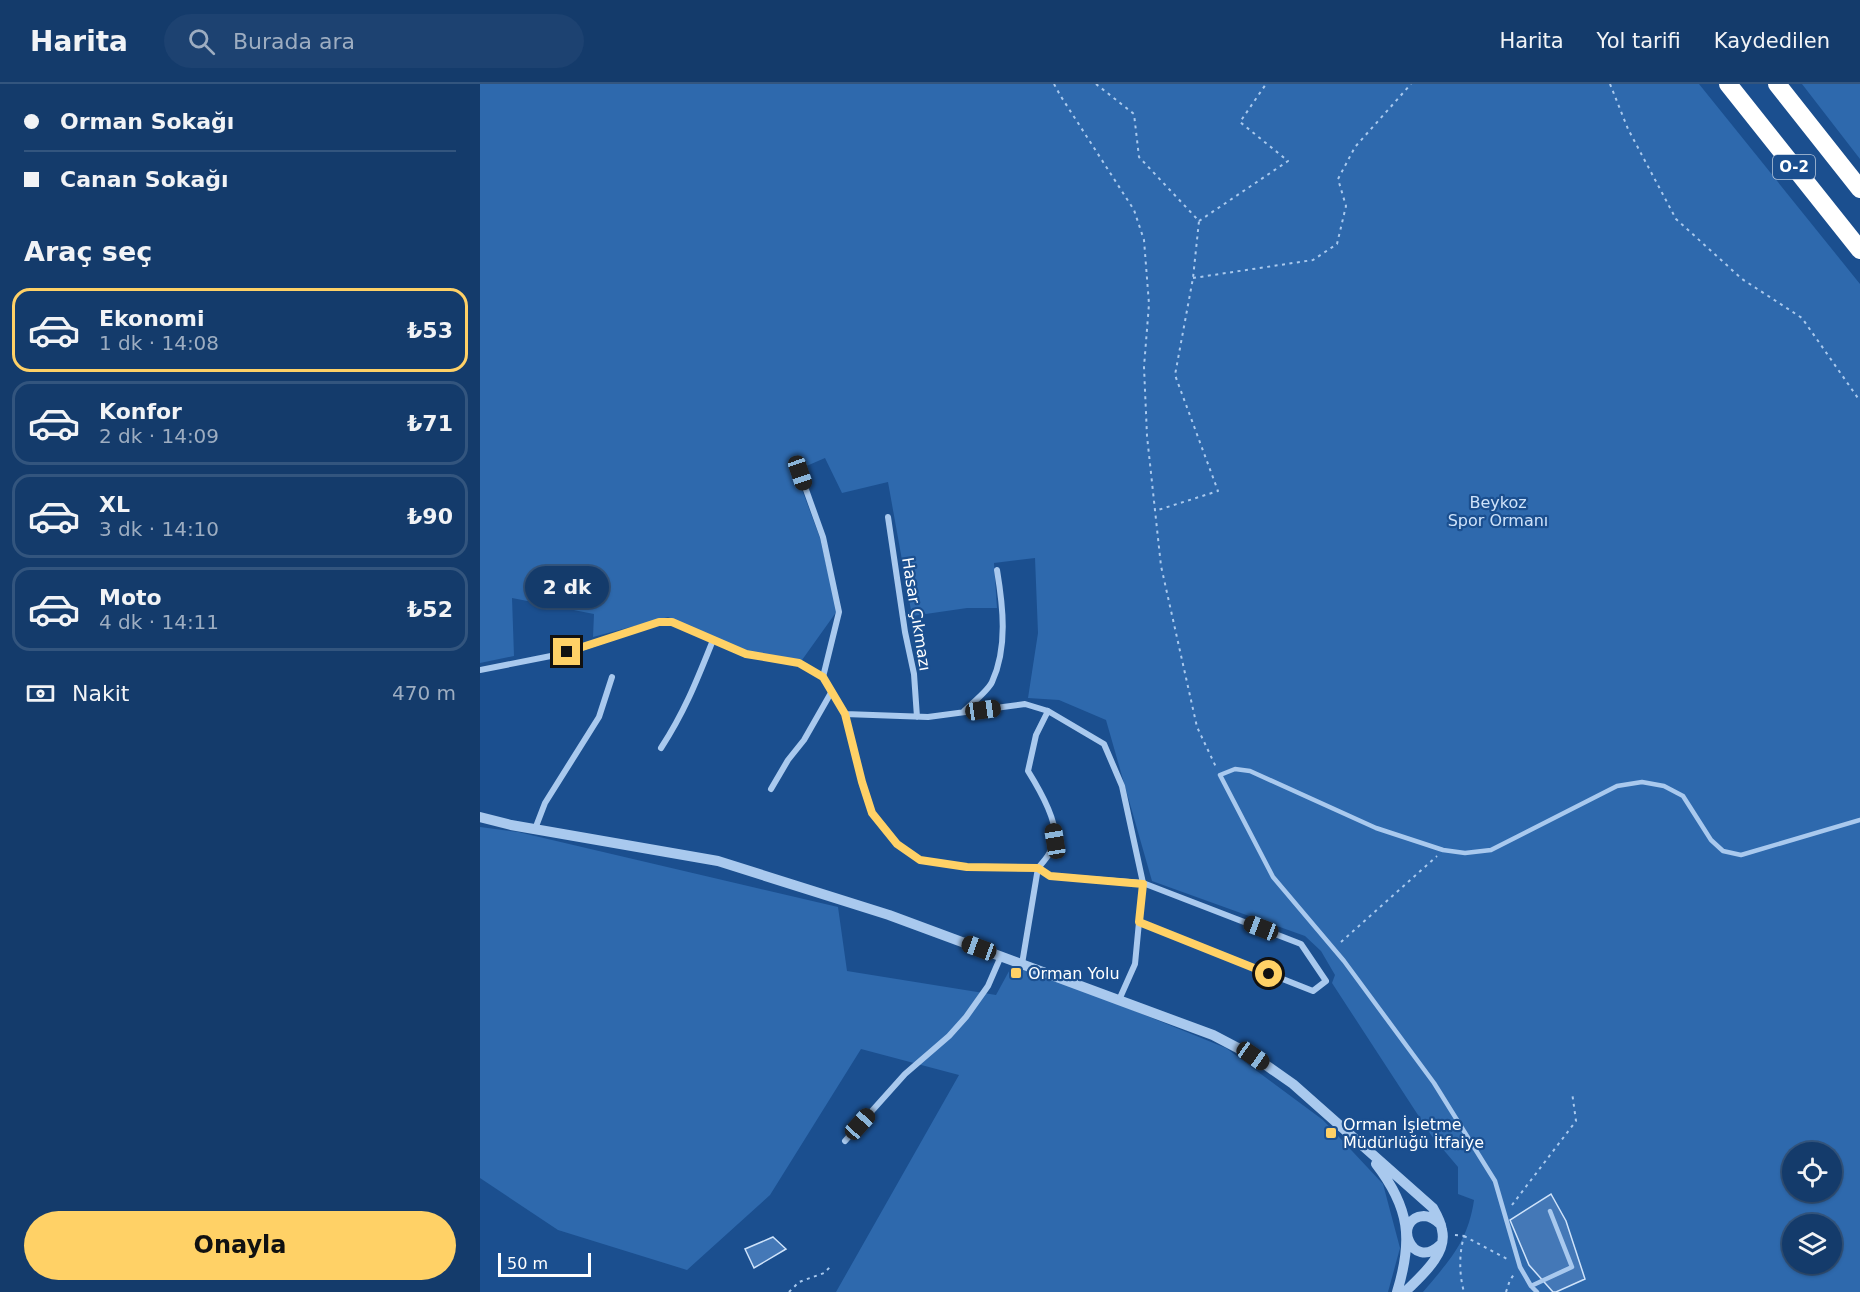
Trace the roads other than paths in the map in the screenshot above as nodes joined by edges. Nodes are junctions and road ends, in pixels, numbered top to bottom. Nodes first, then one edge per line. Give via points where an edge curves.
1 (1728, 84) edge
2 (1777, 84) edge
3 (1860, 189) edge
4 (1860, 250) edge
5 (800, 473) dead end
6 (888, 517) dead end
7 (997, 570) dead end
8 (713, 640) junction
9 (480, 670) edge
10 (612, 677) dead end
11 (823, 677) junction
12 (832, 691) junction
13 (1048, 711) junction
14 (962, 712) junction
15 (845, 714) junction
16 (917, 717) junction
17 (661, 748) dead end
18 (771, 789) dead end
19 (480, 817) edge
20 (1860, 820) edge
21 (535, 829) junction
22 (1038, 868) junction
23 (1143, 884) junction
24 (1139, 922) junction
25 (1001, 956) junction
26 (1023, 964) junction
27 (1119, 1000) junction
28 (845, 1141) dead end
29 (1365, 1149) junction
30 (1550, 1211) dead end
31 (1443, 1233) junction
32 (1407, 1234) junction
33 (1531, 1286) junction
34 (1397, 1292) edge
35 (1405, 1292) edge
36 (1537, 1292) edge

1 - 4 highway, O-2
2 - 3 highway, O-2
5 - 11 street via 823,537 839,612
6 - 16 street, Hasar Çıkmazı via 914,674
7 - 14 street via 1003,609 1001,653 992,684
8 - 9 street via 672,622 659,622 567,652
8 - 11 street via 746,654 799,663
8 - 17 street via 691,696
10 - 21 street via 599,717 545,803
11 - 12 street
12 - 15 street
12 - 18 street
13 - 14 street via 1025,704
13 - 22 street via 1036,735 1028,771 1052,818 1055,841
13 - 23 street via 1104,744 1122,786
14 - 16 street
15 - 16 street
15 - 22 street via 872,813 897,844 920,860 967,867
19 - 21 street
20 - 33 lane via 1741,855 1723,851 1711,840 1683,796 1664,786 1642,782 1617,786 1491,850 1465,853 1443,850 1376,828 1250,771 1235,769 1220,775 1273,877 1334,948 1434,1083 1495,1181 1520,1267
21 - 25 street via 718,861 889,915
22 - 23 street via 1050,876
22 - 26 street
23 - 24 street
23 - 24 street via 1301,944 1326,981 1313,991
24 - 27 street via 1135,964
25 - 26 street
25 - 28 street via 988,986 966,1017 905,1074
26 - 27 street
27 - 29 street via 1214,1035 1253,1056 1293,1084
29 - 31 street via 1424,1198 1433,1208
29 - 32 street via 1389,1181 1401,1206
30 - 33 lane via 1572,1267
31 - 32 street via 1440,1223 1431,1217 1420,1217 1411,1222
31 - 32 street via 1436,1249 1425,1252 1409,1243
31 - 35 street via 1439,1251
32 - 34 street
33 - 36 lane

